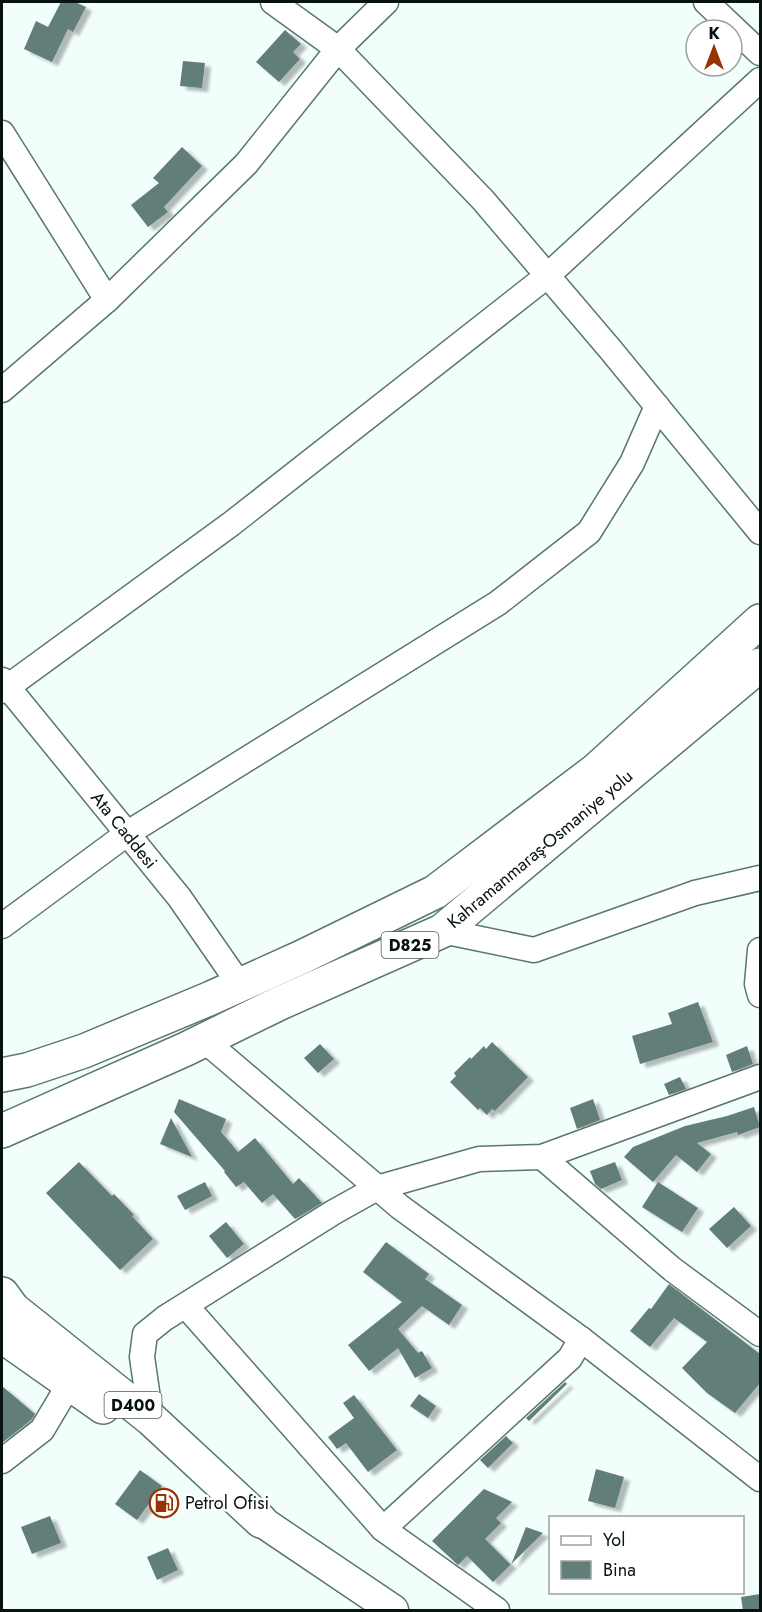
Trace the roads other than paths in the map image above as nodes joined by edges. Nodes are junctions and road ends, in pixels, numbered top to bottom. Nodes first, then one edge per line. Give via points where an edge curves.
1 (273, 2) edge
2 (386, 2) edge
3 (706, 2) edge
4 (338, 49) junction
5 (760, 53) edge
6 (760, 80) edge
7 (2, 133) edge
8 (548, 276) junction
9 (107, 300) junction
10 (2, 390) edge
11 (657, 406) junction
12 (760, 532) edge
13 (760, 621) edge
14 (760, 665) edge
15 (4, 686) edge
16 (128, 833) junction
17 (760, 878) edge
18 (2, 926) edge
19 (442, 931) junction
20 (760, 950) edge
21 (240, 985) junction
22 (760, 995) edge
23 (204, 1040) junction
24 (2, 1075) edge
25 (760, 1077) edge
26 (2, 1131) edge
27 (542, 1157) junction
28 (377, 1188) junction
29 (2, 1294) edge
30 (186, 1306) junction
31 (760, 1334) edge
32 (2, 1336) edge
33 (581, 1339) junction
34 (70, 1383) junction
35 (151, 1419) junction
36 (2, 1461) edge
37 (760, 1479) edge
38 (261, 1521) junction
39 (383, 1528) junction
40 (393, 1611) edge
41 (497, 1611) edge

1 - 4 street
2 - 4 street
3 - 5 street
4 - 8 street via 483,200
4 - 9 street via 246,164
6 - 8 street
7 - 9 street
8 - 11 street
8 - 15 street via 231,524
9 - 10 street
11 - 12 street
11 - 16 street via 632,463 589,532 498,603
13 - 21 highway, Kahramanmaraş-Osmaniye yolu / D825 via 596,770 435,892
14 - 19 highway, Kahramanmaraş-Osmaniye yolu / D825
15 - 16 street, Ata Caddesi
16 - 18 street
16 - 21 street, Ata Caddesi via 179,897
17 - 19 street via 695,893 534,950
19 - 23 highway, Kahramanmaraş-Osmaniye yolu / D825
20 - 22 street
21 - 24 highway, Kahramanmaraş-Osmaniye yolu / D825 via 84,1052
23 - 26 highway, Kahramanmaraş-Osmaniye yolu / D825
23 - 28 street
25 - 27 street
27 - 28 street via 479,1159
27 - 31 street via 672,1269
28 - 30 street
28 - 33 street
29 - 35 highway, D400 via 13,1309
30 - 35 street via 145,1334 142,1357
30 - 39 street
32 - 34 highway, D400
33 - 37 street
33 - 39 street via 570,1358
34 - 36 street via 42,1430
34 - 38 highway, D400
35 - 38 highway, D400
38 - 40 main road, D400
39 - 41 street

